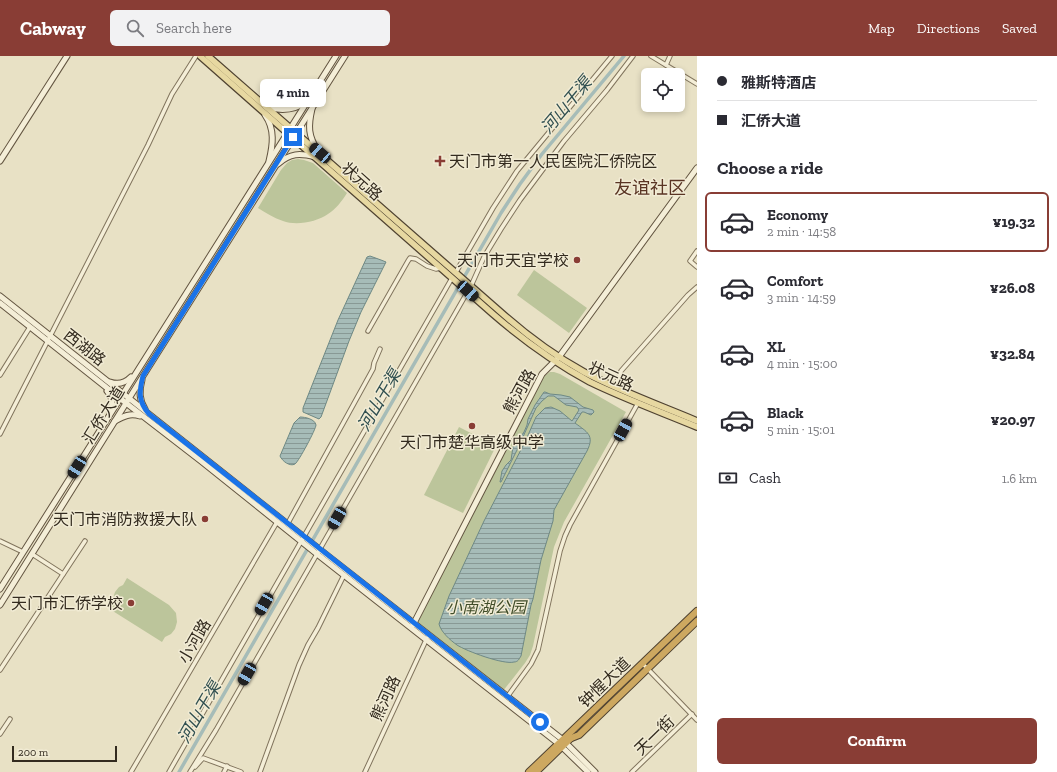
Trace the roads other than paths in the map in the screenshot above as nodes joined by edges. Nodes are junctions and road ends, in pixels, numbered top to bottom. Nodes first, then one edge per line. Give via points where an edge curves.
1 (67, 56) edge
2 (196, 56) edge
3 (200, 56) edge
4 (208, 56) edge
5 (336, 56) edge
6 (345, 56) edge
7 (612, 56) edge
8 (633, 56) edge
9 (651, 56) edge
10 (670, 56) edge
11 (666, 65) junction
12 (697, 84) edge
13 (308, 100) junction
14 (314, 104) junction
15 (264, 109) junction
16 (292, 133) junction
17 (318, 156) junction
18 (0, 162) edge
19 (268, 166) junction
20 (697, 168) edge
21 (273, 169) junction
22 (697, 251) edge
23 (697, 267) edge
24 (440, 268) junction
25 (455, 274) junction
26 (697, 287) edge
27 (469, 288) junction
28 (0, 296) edge
29 (0, 303) edge
30 (30, 327) junction
31 (368, 331) dead end
32 (49, 338) junction
33 (380, 349) dead end
34 (557, 359) junction
35 (136, 372) junction
36 (0, 375) edge
37 (143, 376) junction
38 (103, 382) junction
39 (615, 387) junction
40 (121, 396) junction
41 (129, 398) junction
42 (638, 403) junction
43 (126, 404) junction
44 (147, 416) junction
45 (108, 417) junction
46 (115, 421) junction
47 (697, 421) edge
48 (697, 427) edge
49 (0, 434) edge
50 (277, 522) junction
51 (288, 523) junction
52 (303, 539) junction
53 (0, 540) edge
54 (85, 541) dead end
55 (317, 551) junction
56 (23, 552) junction
57 (32, 554) junction
58 (63, 574) junction
59 (344, 575) junction
60 (0, 589) edge
61 (0, 605) edge
62 (697, 607) edge
63 (697, 611) edge
64 (697, 616) edge
65 (697, 621) edge
66 (412, 626) junction
67 (427, 637) junction
68 (645, 666) junction
69 (0, 670) edge
70 (507, 696) junction
71 (692, 714) junction
72 (10, 719) dead end
73 (697, 720) edge
74 (0, 734) edge
75 (565, 741) junction
76 (553, 753) junction
77 (227, 766) junction
78 (131, 772) edge
79 (169, 772) edge
80 (190, 772) edge
81 (224, 772) edge
82 (241, 772) edge
83 (260, 772) edge
84 (365, 772) edge
85 (524, 772) edge
86 (530, 772) edge
87 (536, 772) edge
88 (541, 772) edge
89 (588, 772) edge
90 (595, 772) edge
91 (632, 772) edge

1 - 18 main road
2 - 32 street via 172,94
3 - 15 main road, 状元路
4 - 15 main road, 状元路
5 - 13 main road, 汇侨大道
6 - 14 main road, 汇侨大道
7 - 25 street via 516,171
8 - 27 street via 520,200 500,229
9 - 11 street
10 - 11 street
11 - 12 street
13 - 14 main road via 308,107
13 - 15 main road via 301,106 288,110
13 - 16 main road, 汇侨大道
14 - 16 main road, 汇侨大道
14 - 17 main road via 310,133
15 - 16 main road, 状元路
15 - 19 main road via 273,136
16 - 17 main road, 状元路
16 - 19 main road, 汇侨大道
16 - 21 main road, 汇侨大道
17 - 21 main road via 290,156
17 - 24 main road, 状元路
17 - 25 main road, 状元路
19 - 35 main road, 汇侨大道
20 - 34 main road, 熊河路
21 - 37 main road, 汇侨大道
22 - 23 street via 690,261
24 - 25 main road, 状元路
24 - 31 street via 436,269 410,258
25 - 27 main road, 状元路
25 - 52 street
26 - 39 street via 620,370
27 - 34 main road, 状元路
27 - 55 street
28 - 32 main road, 西湖路
29 - 30 main road, 西湖路
30 - 32 main road, 西湖路
30 - 36 street
32 - 38 main road, 西湖路
32 - 49 street
33 - 51 street via 373,369
34 - 39 main road, 状元路
34 - 42 main road, 状元路 via 594,384
34 - 66 main road, 熊河路 via 539,379
35 - 38 main road via 123,383
35 - 40 main road, 汇侨大道
37 - 41 main road, 汇侨大道
37 - 44 main road via 140,398
38 - 40 main road, 西湖路
38 - 45 main road via 112,400
39 - 47 main road, 状元路
40 - 41 main road, 西湖路
40 - 43 main road, 西湖路
40 - 45 main road, 汇侨大道
41 - 43 main road, 汇侨大道
41 - 44 main road, 西湖路
42 - 48 main road, 状元路
42 - 70 street via 570,525 560,551 538,650 531,664
43 - 44 main road, 西湖路
43 - 46 main road, 汇侨大道
44 - 46 main road via 130,414
44 - 50 main road, 西湖路
44 - 51 main road, 西湖路
45 - 56 main road, 汇侨大道
46 - 57 main road, 汇侨大道
50 - 52 main road, 西湖路
50 - 78 street, 小河路
51 - 52 main road, 西湖路
52 - 55 main road
52 - 79 street
53 - 56 street
54 - 58 street
55 - 59 main road
55 - 66 main road
55 - 80 street
56 - 60 main road, 汇侨大道
57 - 58 street
57 - 61 main road, 汇侨大道
58 - 69 street
59 - 66 main road
59 - 83 street via 299,665
62 - 75 highway via 570,728
63 - 68 highway, 钟惺大道
64 - 68 highway, 钟惺大道
65 - 68 highway
66 - 67 main road
67 - 70 main road
67 - 75 main road
67 - 84 street, 熊河路
68 - 71 street
68 - 75 highway, 钟惺大道
70 - 75 main road
71 - 73 street
71 - 91 street, 天一街
72 - 74 street
75 - 76 highway, 钟惺大道
75 - 89 main road
75 - 90 main road
76 - 85 highway via 541,755
76 - 86 highway, 钟惺大道
76 - 87 highway, 钟惺大道
76 - 88 highway via 551,762
77 - 80 street via 203,758
77 - 81 street
77 - 82 street

